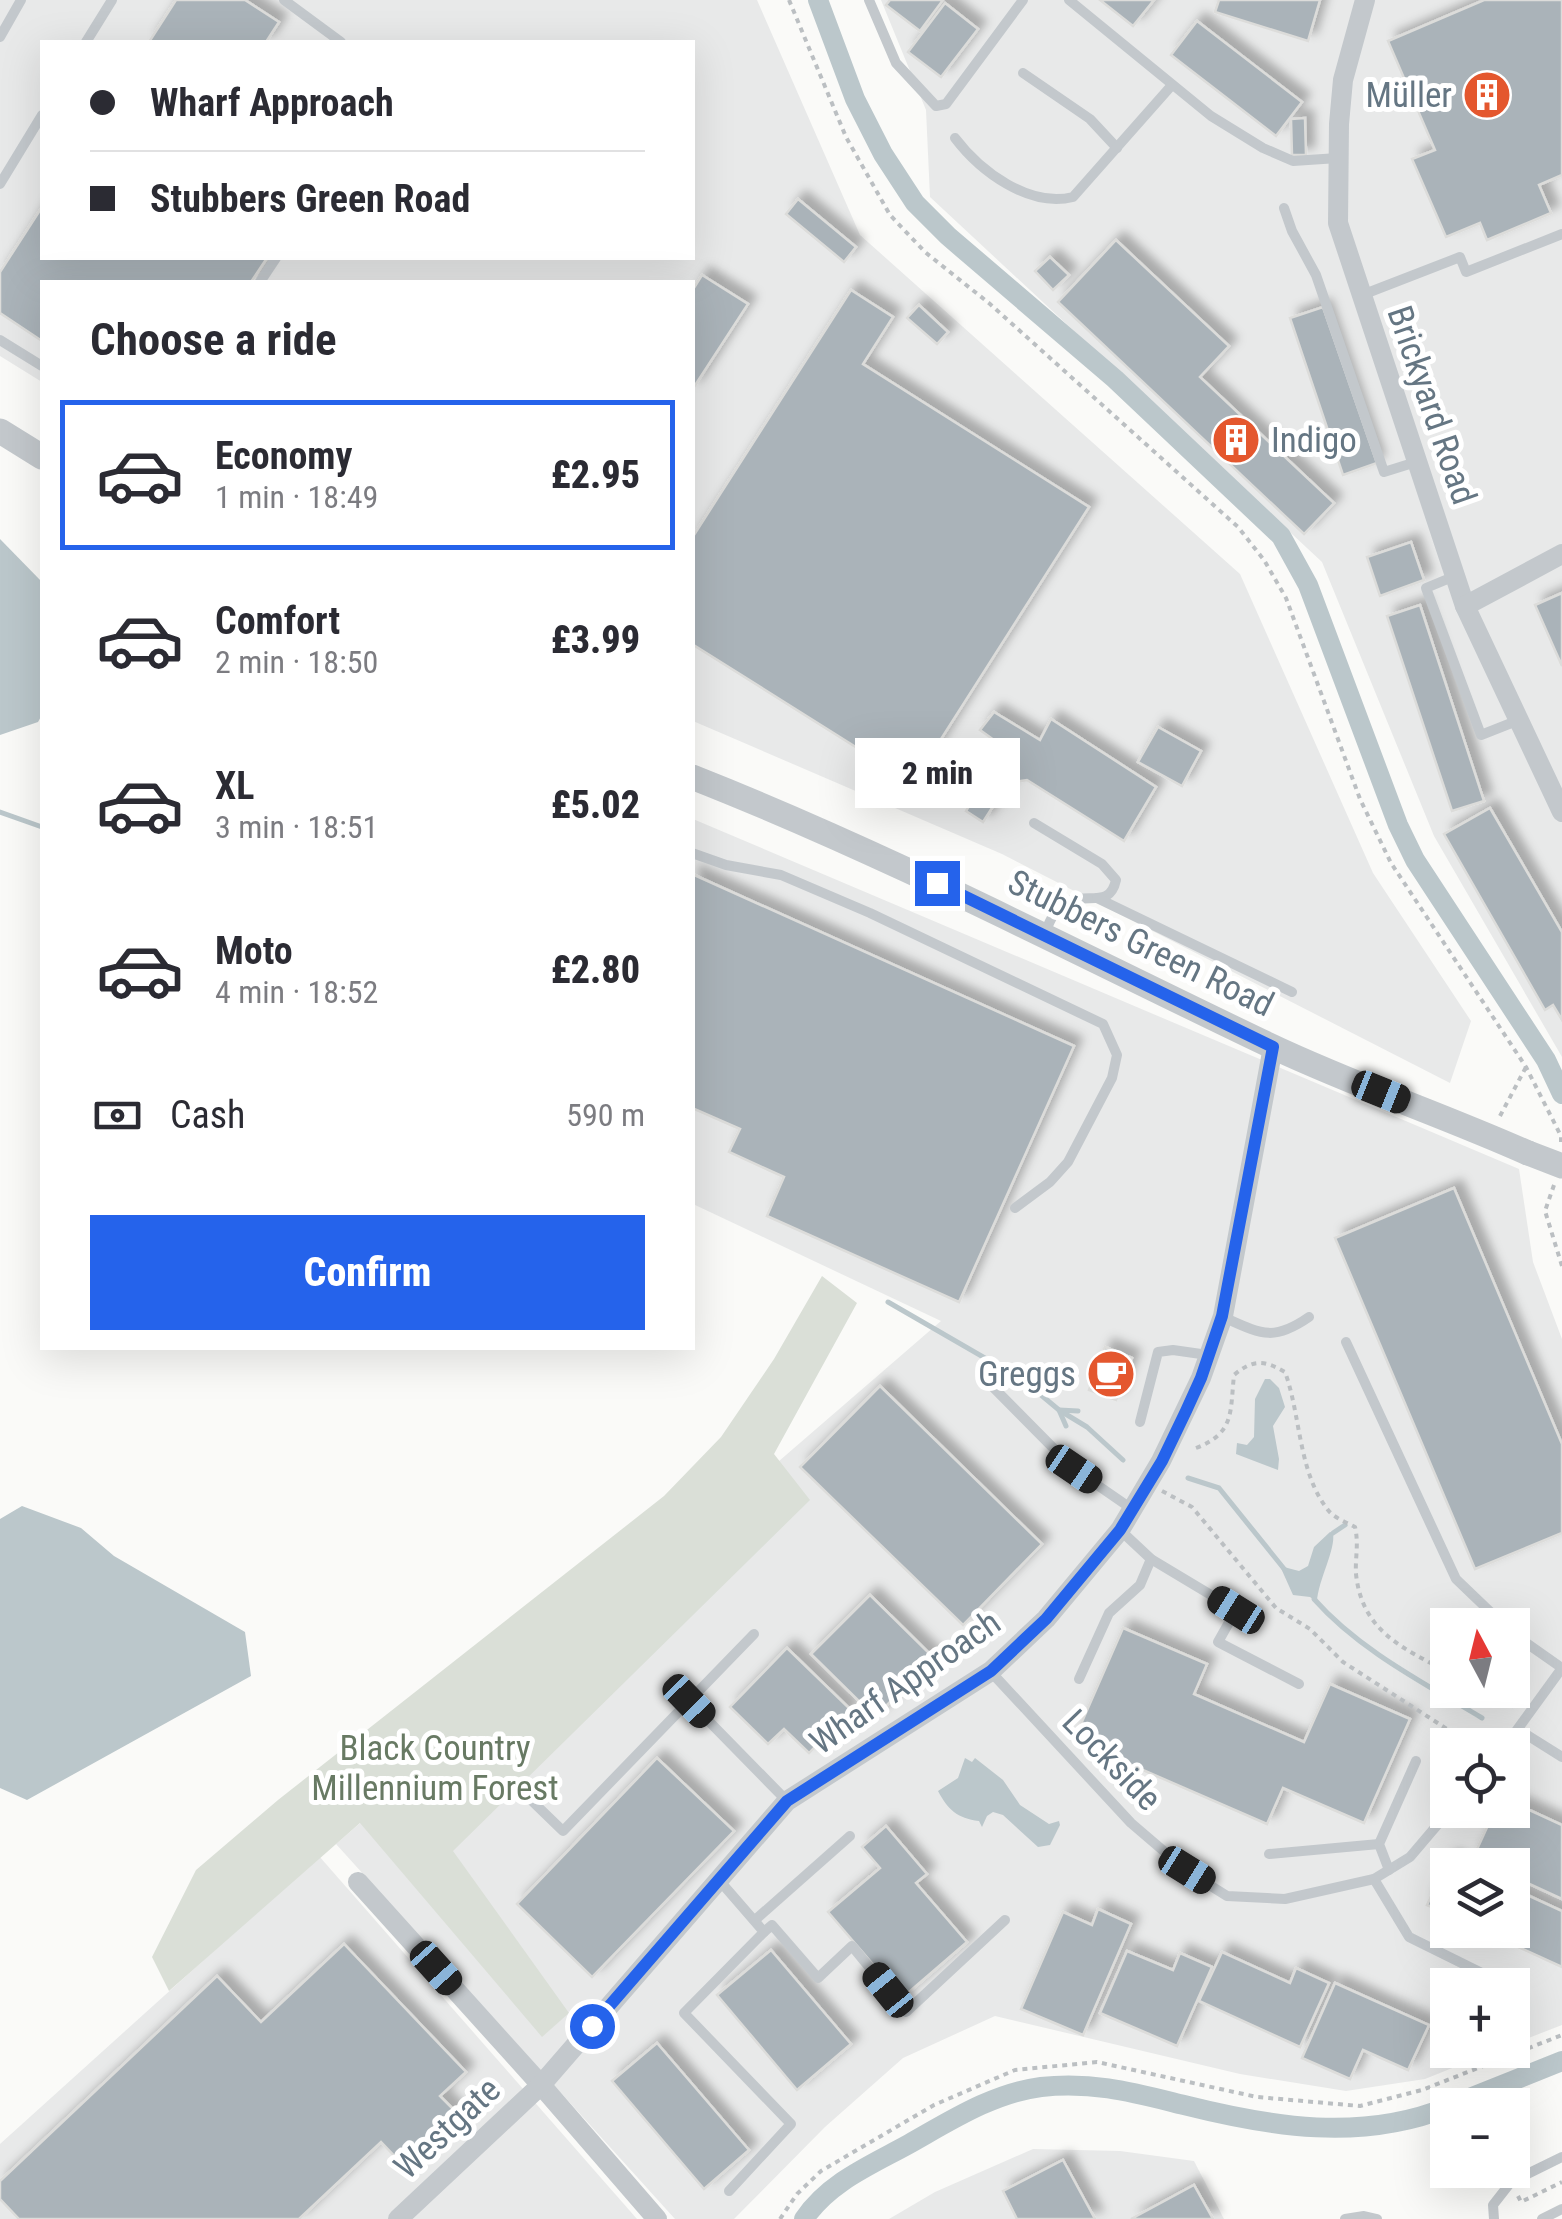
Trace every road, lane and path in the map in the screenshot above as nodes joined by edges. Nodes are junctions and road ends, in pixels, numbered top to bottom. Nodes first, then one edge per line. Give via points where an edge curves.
1 (21, 0) edge
2 (284, 0) edge
3 (789, 0) edge
4 (869, 0) edge
5 (1023, 0) edge
6 (1069, 0) edge
7 (1364, 0) edge
8 (107, 2) edge
9 (0, 37) edge
10 (87, 40) edge
11 (339, 40) edge
12 (1023, 73) dead end
13 (1172, 86) junction
14 (40, 118) edge
15 (955, 138) dead end
16 (1117, 148) junction
17 (1338, 158) junction
18 (0, 184) edge
19 (1284, 208) dead end
20 (1562, 234) edge
21 (1361, 296) junction
22 (0, 340) edge
23 (40, 365) edge
24 (0, 431) edge
25 (40, 457) edge
26 (1417, 462) junction
27 (1562, 554) edge
28 (1455, 576) junction
29 (1466, 606) junction
30 (1519, 720) junction
31 (695, 778) edge
32 (1562, 812) edge
33 (1034, 823) dead end
34 (695, 854) edge
35 (1096, 898) junction
36 (1044, 934) junction
37 (1292, 992) dead end
38 (1273, 1047) junction
39 (1526, 1067) junction
40 (1490, 1136) junction
41 (1561, 1155) edge
42 (1562, 1166) edge
43 (1562, 1174) edge
44 (1016, 1208) dead end
45 (1562, 1266) edge
46 (1222, 1316) junction
47 (1309, 1316) dead end
48 (1346, 1342) dead end
49 (1209, 1355) junction
50 (984, 1378) dead end
51 (1140, 1422) dead end
52 (1196, 1448) dead end
53 (1148, 1484) junction
54 (1133, 1509) junction
55 (1120, 1530) junction
56 (1152, 1559) junction
57 (1486, 1608) edge
58 (754, 1634) dead end
59 (1530, 1647) edge
60 (1430, 1663) edge
61 (1562, 1668) edge
62 (991, 1671) junction
63 (1079, 1679) dead end
64 (1299, 1684) dead end
65 (689, 1701) junction
66 (1517, 1708) edge
67 (1530, 1715) junction
68 (1444, 1728) edge
69 (1520, 1728) edge
70 (1530, 1737) edge
71 (1562, 1757) edge
72 (1416, 1761) dead end
73 (532, 1801) dead end
74 (787, 1801) junction
75 (1435, 1828) edge
76 (850, 1836) dead end
77 (1379, 1844) junction
78 (1268, 1854) dead end
79 (1389, 1870) junction
80 (1374, 1879) junction
81 (719, 1880) junction
82 (358, 1882) dead end
83 (755, 1920) junction
84 (1005, 1920) dead end
85 (764, 1932) junction
86 (1472, 1968) edge
87 (1562, 2035) edge
88 (541, 2084) junction
89 (1562, 2157) edge
90 (1530, 2173) edge
91 (1562, 2182) edge
92 (1507, 2188) edge
93 (1515, 2188) edge
94 (729, 2191) dead end
95 (1562, 2210) edge
96 (398, 2219) edge
97 (657, 2219) edge
98 (780, 2219) edge
99 (1344, 2219) edge
100 (1377, 2219) edge
101 (1494, 2219) edge
102 (1542, 2219) edge

1 - 9 lane
2 - 11 lane
3 - 39 path via 846,136 890,215 1238,526 1264,560 1286,598 1360,799 1392,863
4 - 5 lane via 896,63 936,106 946,104
6 - 13 lane
7 - 17 street, Brickyard Road via 1343,80
8 - 10 lane
12 - 16 lane via 1090,119
13 - 16 lane
13 - 17 lane via 1293,161
14 - 18 lane
15 - 16 lane via 1016,189 1055,202 1073,197
17 - 21 street, Brickyard Road via 1338,224
19 - 26 lane via 1316,276 1384,472
20 - 21 lane via 1466,272 1460,257
21 - 26 street, Brickyard Road
22 - 23 lane
24 - 25 street
26 - 28 street, Brickyard Road
27 - 29 street
28 - 29 street, Brickyard Road
28 - 30 lane via 1426,588 1481,736
29 - 30 street, Brickyard Road
30 - 32 street, Brickyard Road
31 - 36 street, Stubbers Green Road
33 - 35 lane via 1108,869 1115,888
34 - 44 lane via 780,875 1103,1024 1117,1055 1112,1078 1068,1162
35 - 36 lane via 1067,902
35 - 37 lane
36 - 38 street, Stubbers Green Road
38 - 40 street, Stubbers Green Road
38 - 46 street, Wharf Approach
39 - 40 path
39 - 41 path via 1561,1136
40 - 42 street, Stubbers Green Road, bridge
43 - 45 path via 1544,1211
46 - 47 lane via 1257,1332 1287,1332
46 - 49 street, Wharf Approach
48 - 57 lane via 1456,1579
49 - 51 lane via 1158,1352
49 - 53 street, Wharf Approach
50 - 54 lane via 1074,1469
52 - 60 path via 1228,1425 1234,1375 1266,1361 1285,1372 1316,1489 1330,1513 1355,1528 1361,1602 1374,1625
53 - 54 street, Wharf Approach
53 - 68 path via 1192,1507 1276,1608
54 - 55 street, Wharf Approach
55 - 56 lane
55 - 62 street, Wharf Approach via 1046,1619
56 - 63 lane via 1140,1585 1108,1613
56 - 64 lane via 1236,1610 1218,1642
58 - 65 lane
59 - 61 lane
61 - 67 lane
62 - 74 street, Wharf Approach
62 - 80 lane, Lockside via 1132,1823 1227,1896 1285,1899
65 - 73 lane via 563,1831
65 - 74 lane
66 - 67 path
67 - 69 lane
70 - 71 lane
72 - 77 lane
74 - 81 street, Wharf Approach
75 - 79 lane, Lockside
76 - 83 lane
77 - 78 lane
77 - 79 lane
79 - 80 lane, Lockside
80 - 86 lane via 1409,1937
81 - 83 lane
81 - 88 street, Wharf Approach
82 - 88 street
83 - 85 lane
84 - 85 lane via 906,2012 852,1946 818,1978 772,1925
85 - 94 lane via 684,2013 791,2124
87 - 98 path via 1422,2090 1360,2106 1257,2097 1097,2062 1014,2070 934,2105 821,2171
88 - 96 street, Westgate
88 - 97 street
89 - 90 lane
91 - 93 path via 1521,2202
92 - 101 lane via 1494,2205
95 - 102 lane
99 - 100 lane

